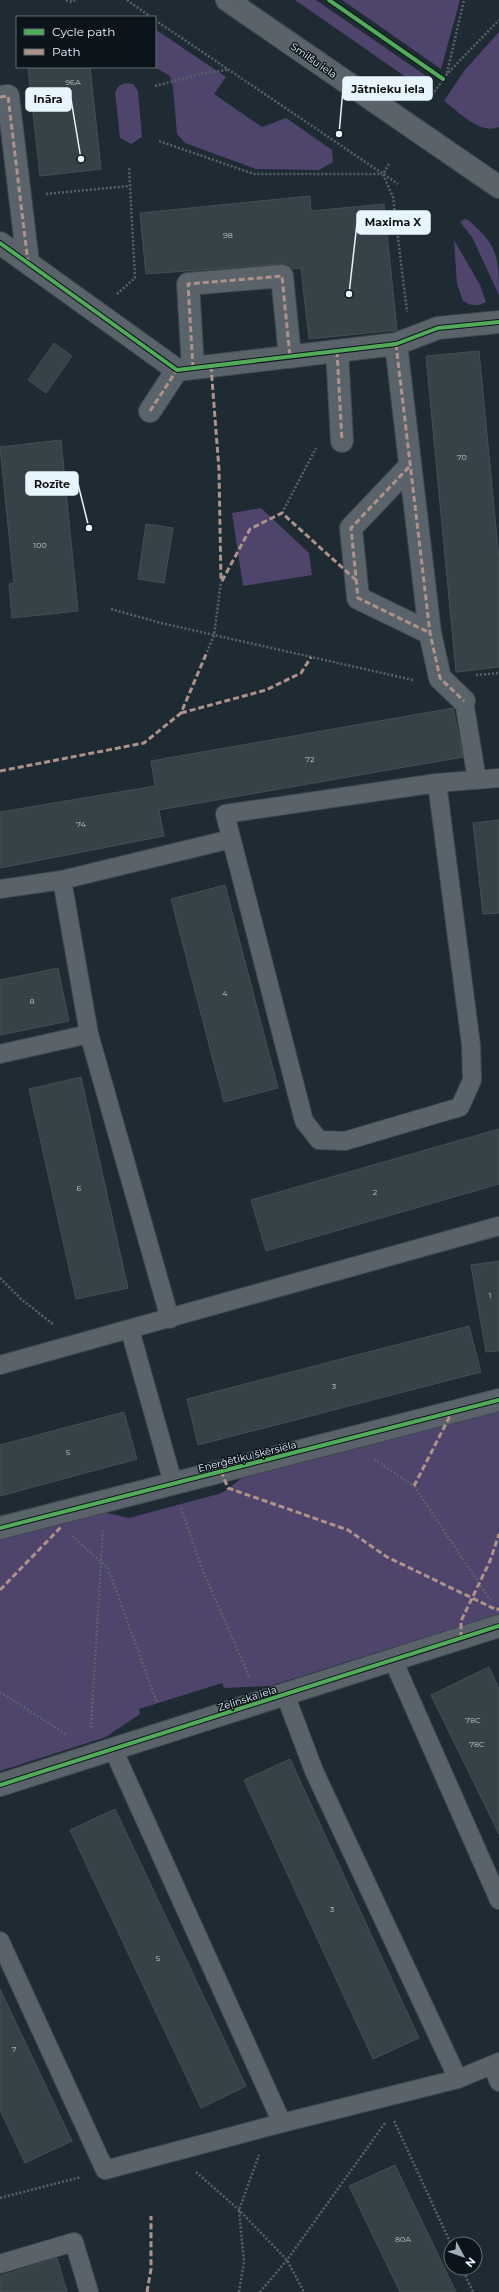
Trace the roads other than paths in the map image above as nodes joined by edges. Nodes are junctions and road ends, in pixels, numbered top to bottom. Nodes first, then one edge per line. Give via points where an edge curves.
1 (227, 0) edge
2 (0, 97) edge
3 (499, 186) edge
4 (0, 243) edge
5 (28, 263) junction
6 (499, 322) edge
7 (403, 342) junction
8 (337, 351) junction
9 (290, 357) junction
10 (185, 369) junction
11 (150, 411) dead end
12 (342, 441) dead end
13 (409, 467) junction
14 (430, 633) junction
15 (457, 695) joint
16 (499, 778) edge
17 (477, 780) junction
18 (437, 783) junction
19 (231, 839) junction
20 (62, 880) junction
21 (0, 889) edge
22 (90, 1034) junction
23 (0, 1054) edge
24 (499, 1226) edge
25 (170, 1319) junction
26 (130, 1330) junction
27 (0, 1365) edge
28 (499, 1400) edge
29 (173, 1483) junction
30 (0, 1528) edge
31 (499, 1626) edge
32 (393, 1660) junction
33 (285, 1694) junction
34 (113, 1749) junction
35 (0, 1785) edge
36 (499, 1900) edge
37 (0, 1941) edge
38 (495, 2063) edge
39 (458, 2079) junction
40 (499, 2082) edge
41 (275, 2125) junction
42 (0, 2264) edge
43 (89, 2292) edge

1 - 3 street, Smilšu iela
2 - 5 street via 8,96
4 - 5 street
5 - 10 street via 97,313
6 - 7 street via 438,328
7 - 8 street
7 - 13 street
8 - 9 street
8 - 12 street
9 - 10 street
9 - 10 street via 282,276 188,284
10 - 11 street
13 - 14 street
13 - 14 street via 351,528 358,598
14 - 15 street via 440,678
15 - 17 lane
16 - 17 lane
17 - 18 lane
18 - 19 lane via 225,814
18 - 19 lane via 470,1037 472,1080 460,1108 345,1141 319,1140 304,1121
19 - 20 lane
20 - 21 lane
20 - 22 lane
22 - 23 lane
22 - 25 lane
24 - 25 lane
25 - 26 lane
26 - 27 lane
26 - 29 lane
28 - 29 street, Enerģētiķu šķērsiela
29 - 30 street, Enerģētiķu šķērsiela
31 - 32 street, Zeļinska iela
32 - 33 street, Zeļinska iela
32 - 36 lane
33 - 34 street, Zeļinska iela
33 - 39 lane via 314,1771
34 - 35 street, Zeļinska iela
34 - 41 lane
37 - 41 lane via 105,2170
38 - 39 lane
38 - 40 lane
39 - 41 lane
42 - 43 lane via 74,2242

